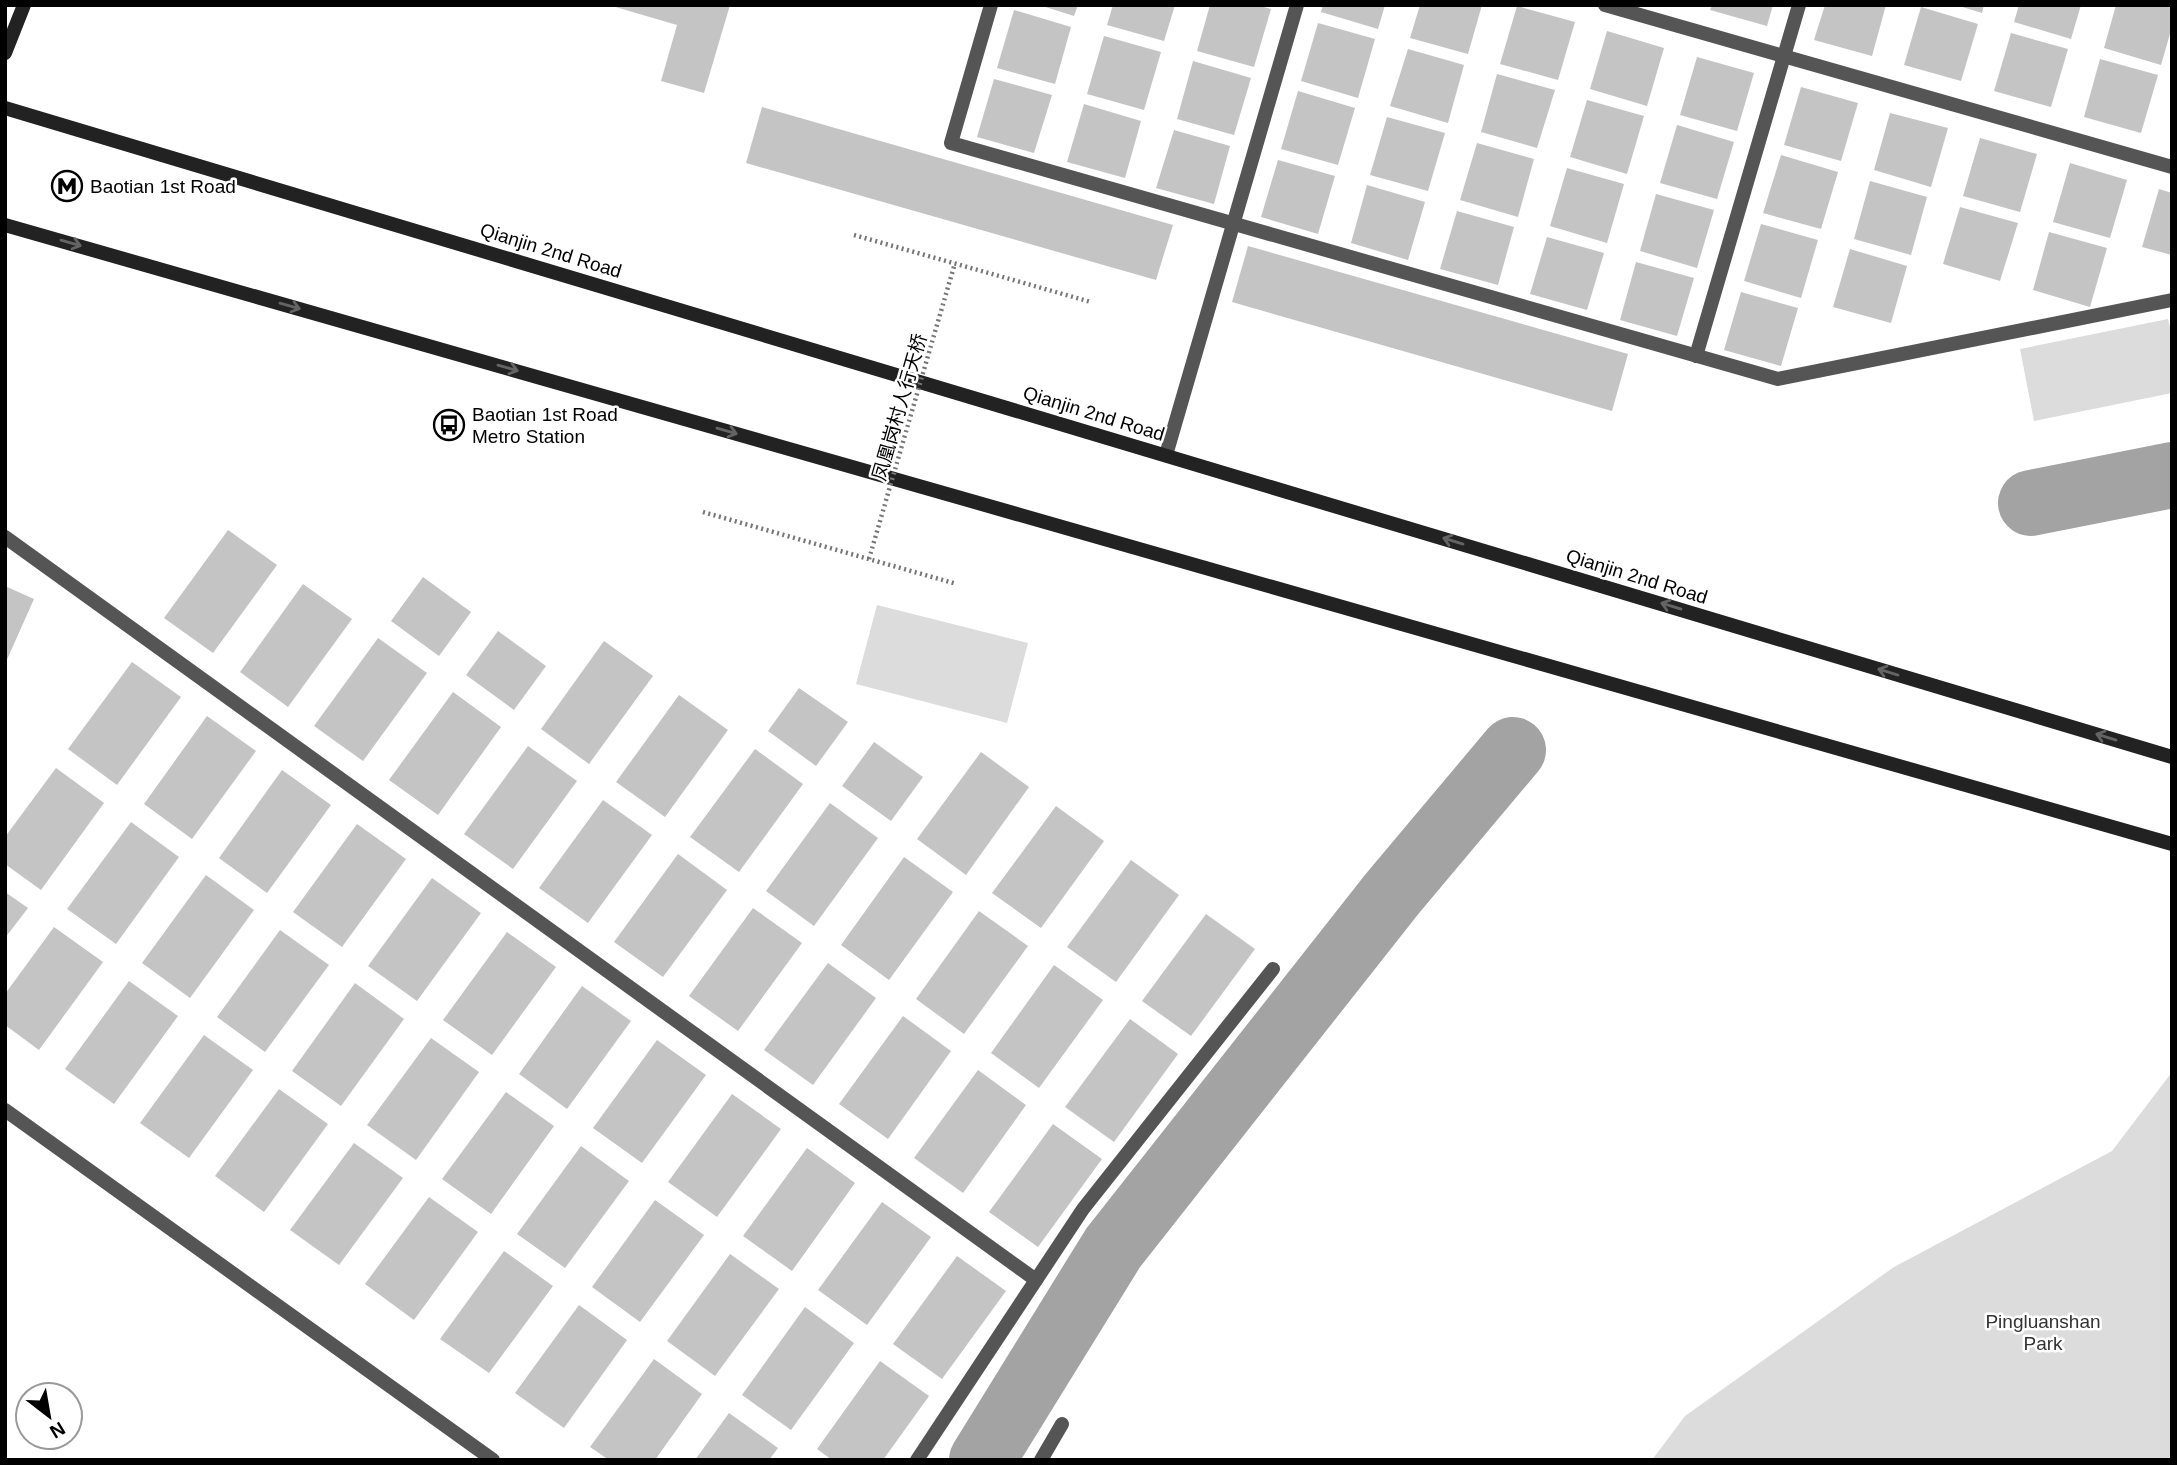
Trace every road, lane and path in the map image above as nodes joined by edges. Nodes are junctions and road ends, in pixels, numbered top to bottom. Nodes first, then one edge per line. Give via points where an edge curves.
1 (24, 5) edge
2 (991, 5) edge
3 (1297, 5) edge
4 (1605, 5) edge
5 (1799, 5) edge
6 (5, 53) edge
7 (1784, 56) junction
8 (5, 108) edge
9 (2172, 167) edge
10 (1234, 224) junction
11 (5, 225) edge
12 (855, 235) dead end
13 (955, 263) junction
14 (2172, 300) edge
15 (1091, 302) dead end
16 (1696, 356) junction
17 (1166, 455) junction
18 (703, 512) dead end
19 (5, 537) edge
20 (869, 559) junction
21 (957, 584) dead end
22 (2172, 757) edge
23 (2172, 844) edge
24 (1273, 969) dead end
25 (5, 1110) edge
26 (1036, 1280) junction
27 (1062, 1424) dead end
28 (493, 1460) edge
29 (917, 1460) edge
30 (1041, 1460) edge

1 - 6 main road
2 - 10 street via 951,143
3 - 10 street
4 - 7 street
5 - 7 street
7 - 9 street
7 - 16 street
8 - 17 main road, Qianjin 2nd Road
10 - 16 street
10 - 17 street
11 -> 23 main road
12 - 13 path
13 - 15 path
13 - 20 path, 凤凰岗村人行天桥, bridge
14 - 16 street via 1778,379
22 -> 17 main road, Qianjin 2nd Road
18 - 20 path
19 - 26 street
20 - 21 path
24 - 26 street via 1083,1209
25 - 28 street
26 - 29 street
27 - 30 street

